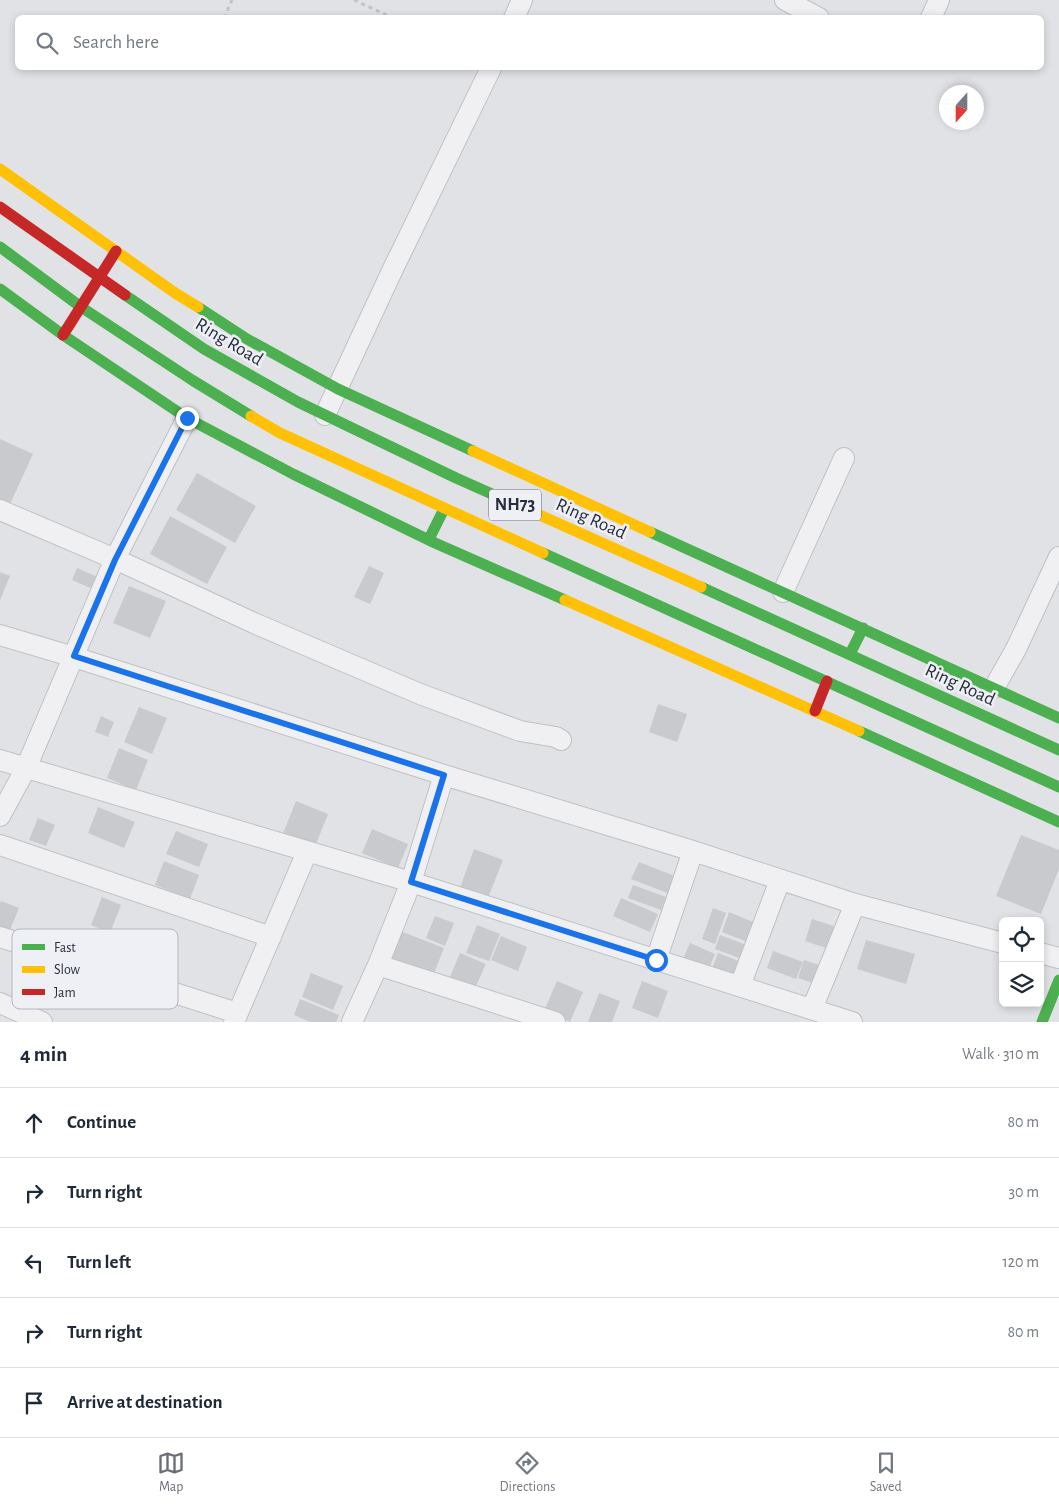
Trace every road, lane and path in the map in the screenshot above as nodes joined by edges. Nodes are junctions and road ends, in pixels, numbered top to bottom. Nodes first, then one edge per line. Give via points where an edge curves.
1 (232, 0) edge
2 (354, 0) edge
3 (522, 0) edge
4 (939, 0) edge
5 (795, 2) edge
6 (225, 15) edge
7 (386, 15) edge
8 (515, 15) edge
9 (814, 15) edge
10 (932, 15) edge
11 (490, 70) edge
12 (0, 169) edge
13 (0, 207) edge
14 (0, 247) edge
15 (116, 251) junction
16 (100, 278) junction
17 (0, 289) edge
18 (81, 307) junction
19 (63, 335) junction
20 (338, 389) junction
21 (325, 416) junction
22 (187, 418) junction
23 (844, 458) dead end
24 (444, 509) junction
25 (0, 510) edge
26 (429, 539) junction
27 (1059, 557) edge
28 (115, 560) junction
29 (783, 592) junction
30 (863, 628) junction
31 (0, 635) edge
32 (850, 654) junction
33 (74, 656) junction
34 (827, 681) junction
35 (994, 688) junction
36 (815, 710) junction
37 (1059, 718) edge
38 (561, 740) dead end
39 (1059, 750) edge
40 (0, 760) edge
41 (26, 768) junction
42 (444, 775) junction
43 (1059, 788) edge
44 (0, 816) edge
45 (1059, 822) edge
46 (0, 845) edge
47 (693, 851) junction
48 (307, 852) junction
49 (780, 880) junction
50 (411, 882) junction
51 (855, 904) junction
52 (0, 937) edge
53 (271, 937) junction
54 (12, 941) edge
55 (999, 942) edge
56 (1044, 954) edge
57 (1059, 958) edge
58 (656, 960) junction
59 (378, 965) junction
60 (1059, 980) edge
61 (740, 986) junction
62 (178, 998) edge
63 (0, 1003) edge
64 (12, 1008) edge
65 (13, 1009) edge
66 (812, 1009) junction
67 (235, 1018) edge
68 (42, 1022) edge
69 (352, 1022) edge
70 (554, 1022) edge
71 (852, 1022) edge
72 (1042, 1022) edge

1 - 6 path
2 - 7 path
3 - 8 street
4 - 10 street
5 - 9 street
11 - 20 street
12 - 15 main road
13 - 16 main road, Ring Road / NH73
14 - 18 main road, NH73
15 - 16 main road
15 - 20 main road via 247,339
16 - 18 main road
16 - 21 main road, Ring Road / NH73 via 204,349
17 - 19 main road
18 - 19 main road
18 - 24 main road, NH73 via 280,433
19 - 22 main road
20 - 21 street
20 - 29 main road
21 - 32 main road, Ring Road / NH73
22 - 26 main road via 293,474
22 - 28 street
23 - 29 street
24 - 26 main road
24 - 34 main road, NH73
25 - 28 street
26 - 36 main road
27 - 35 street
28 - 33 street
28 - 38 street via 420,694 520,731
29 - 30 main road
30 - 32 main road
30 - 35 main road
31 - 33 street
32 - 39 main road, Ring Road / NH73
33 - 41 street
33 - 42 street
34 - 36 main road
34 - 43 main road, NH73
35 - 37 main road
36 - 45 main road
40 - 41 street
41 - 44 street
41 - 48 street
42 - 47 street
42 - 50 street
46 - 53 street
47 - 49 street
47 - 58 street
48 - 50 street
48 - 53 street
49 - 51 street
49 - 61 street
50 - 58 street
50 - 59 street
51 - 55 street
51 - 66 street
52 - 54 street
53 - 67 street
56 - 57 street
58 - 61 street
59 - 69 street
59 - 70 street
60 - 72 main road
61 - 66 street
62 - 67 street
63 - 64 street
65 - 68 street
66 - 71 street

